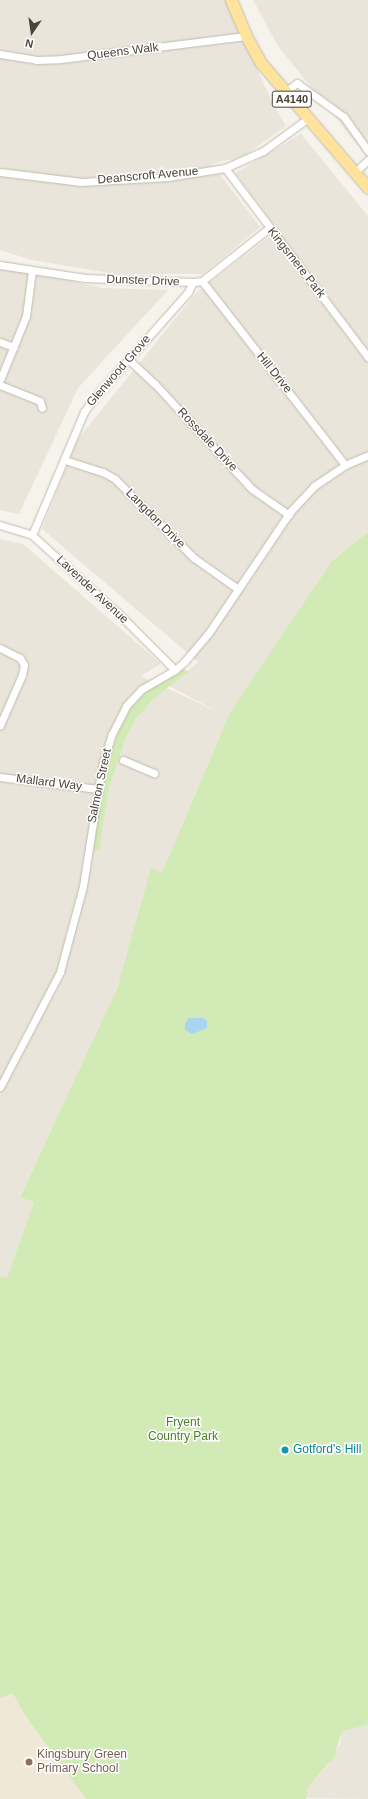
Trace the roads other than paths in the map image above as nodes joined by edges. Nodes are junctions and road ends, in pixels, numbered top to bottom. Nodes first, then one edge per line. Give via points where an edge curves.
1 (231, 0) edge
2 (246, 36) junction
3 (0, 54) edge
4 (285, 92) junction
5 (307, 119) junction
6 (368, 151) edge
7 (368, 160) edge
8 (225, 168) junction
9 (0, 172) edge
10 (355, 172) junction
11 (368, 188) edge
12 (269, 228) junction
13 (0, 265) edge
14 (32, 272) junction
15 (202, 281) junction
16 (193, 282) junction
17 (0, 342) edge
18 (14, 347) junction
19 (368, 357) edge
20 (129, 360) junction
21 (0, 380) edge
22 (0, 385) edge
23 (42, 408) dead end
24 (368, 456) edge
25 (65, 460) junction
26 (345, 465) junction
27 (289, 515) junction
28 (0, 525) edge
29 (32, 535) junction
30 (238, 589) junction
31 (0, 648) edge
32 (175, 670) junction
33 (0, 725) edge
34 (124, 760) dead end
35 (154, 773) dead end
36 (0, 777) edge
37 (98, 789) junction
38 (0, 1087) edge

1 - 2 main road, A4140
2 - 3 street, Queens Walk via 61,59 36,60
2 - 4 main road, A4140 via 261,63
4 - 5 main road, A4140
4 - 6 street via 297,83 344,117
5 - 8 street, Deanscroft Avenue via 263,151
5 - 10 main road, A4140
7 - 10 street
8 - 9 street, Deanscroft Avenue via 168,177 82,182
8 - 12 street, Kingsmere Park
10 - 11 main road, A4140
12 - 15 street
12 - 19 street, Kingsmere Park
13 - 14 street, Dunster Drive
14 - 16 street, Dunster Drive via 127,282
14 - 18 street via 26,316
15 - 16 street, Dunster Drive
15 - 26 street, Hill Drive
16 - 20 street, Glenwood Grove via 188,292
17 - 18 street
18 - 21 street
20 - 25 street, Glenwood Grove via 84,412
20 - 27 street, Rossdale Drive via 155,384 252,489
22 - 23 street via 40,401
24 - 26 street, Salmon Street
25 - 29 street, Glenwood Grove
25 - 30 street, Langdon Drive via 103,472 115,479 194,558
26 - 27 street, Salmon Street via 314,486
27 - 30 street, Salmon Street
28 - 29 street, Lavender Avenue
29 - 32 street, Lavender Avenue via 118,612
30 - 32 street, Salmon Street via 208,634
31 - 33 street via 20,658 24,665
32 - 37 street, Salmon Street via 142,689 126,706 112,734
34 - 35 street
36 - 37 street, Mallard Way
37 - 38 street, Salmon Street via 83,886 60,972

